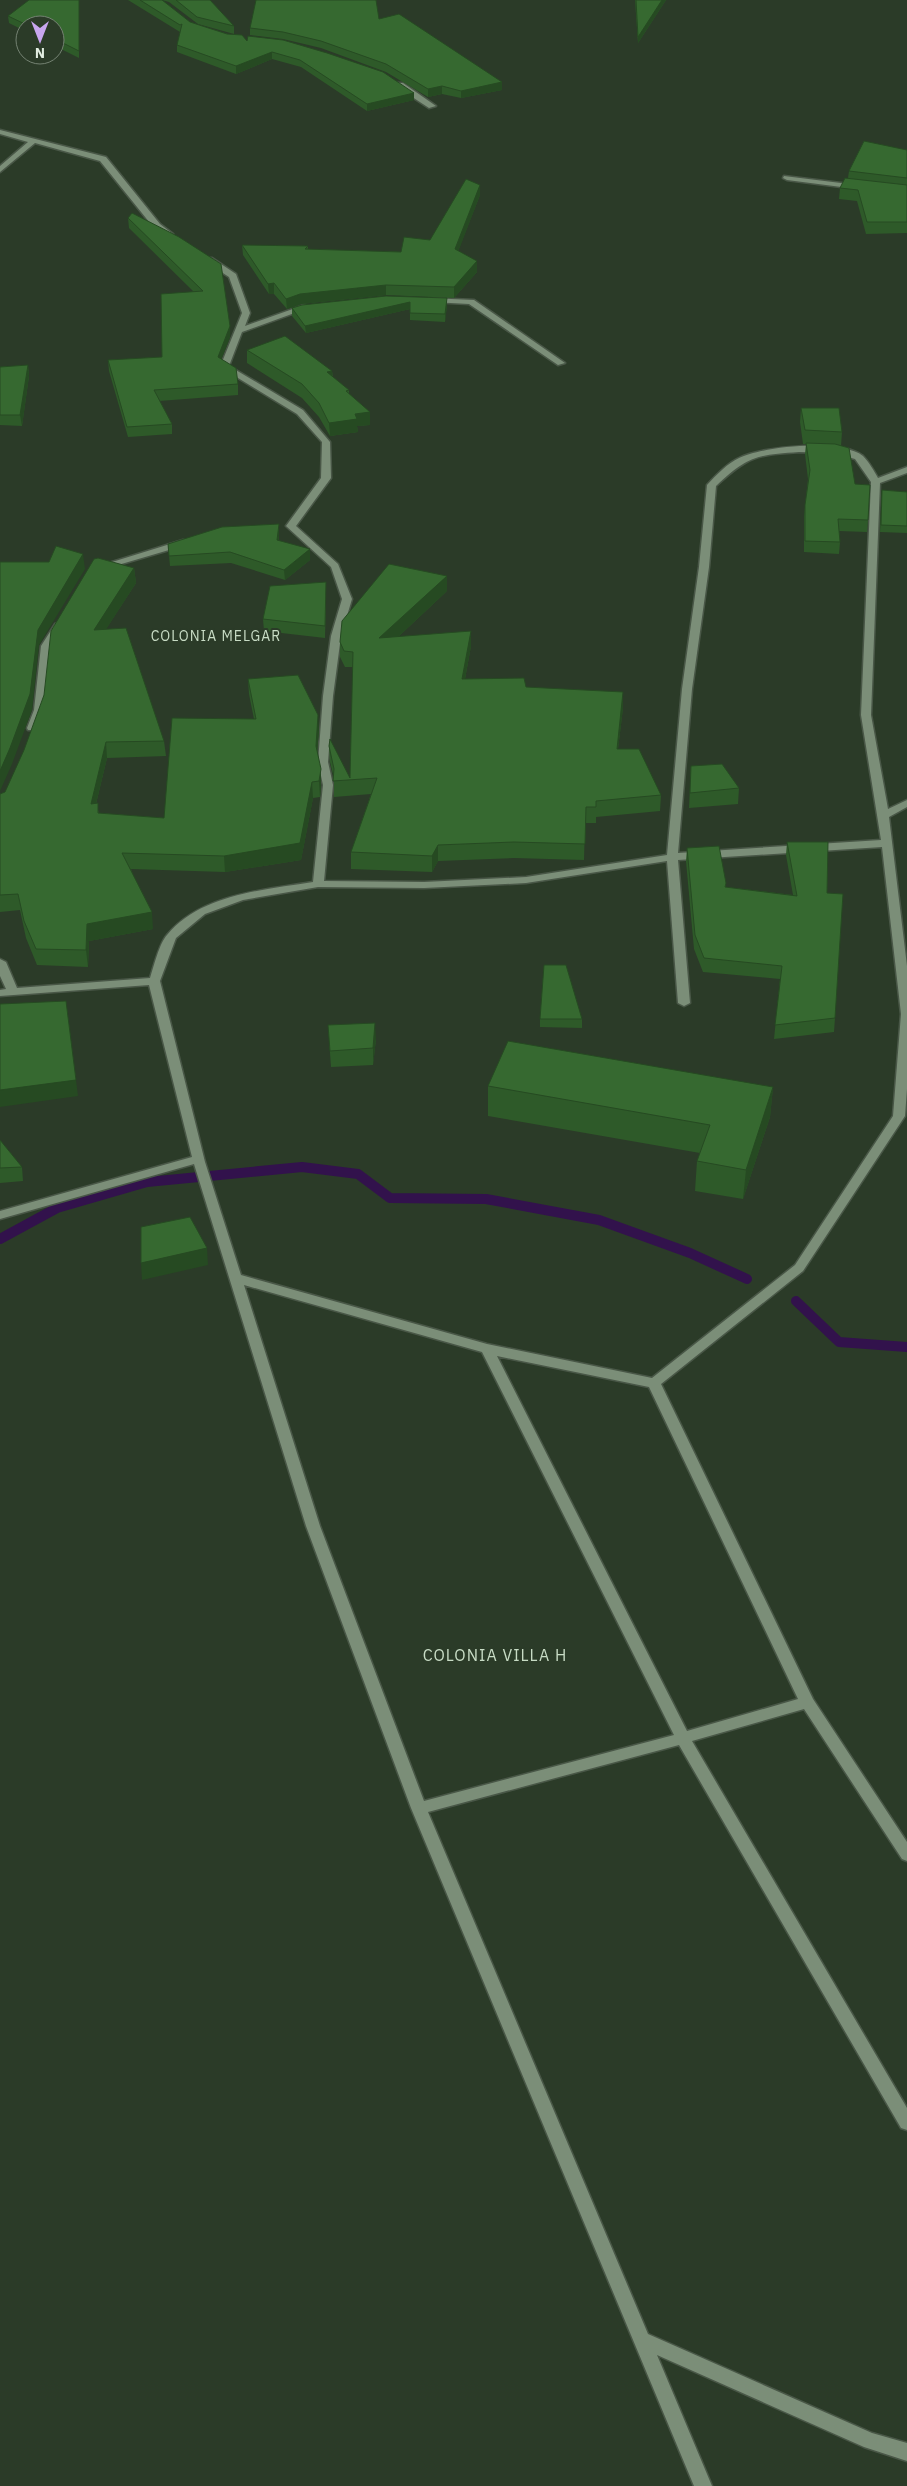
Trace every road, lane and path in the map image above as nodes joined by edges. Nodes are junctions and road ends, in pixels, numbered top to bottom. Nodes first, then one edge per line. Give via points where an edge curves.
1 (394, 81) edge
2 (432, 106) dead end
3 (0, 132) edge
4 (33, 141) junction
5 (0, 170) edge
6 (787, 178) dead end
7 (870, 188) edge
8 (180, 241) edge
9 (202, 256) edge
10 (421, 300) edge
11 (320, 306) edge
12 (238, 331) junction
13 (561, 363) dead end
14 (907, 470) edge
15 (876, 482) junction
16 (196, 540) edge
17 (90, 571) edge
18 (65, 613) edge
19 (29, 737) edge
20 (907, 803) edge
21 (884, 816) junction
22 (886, 843) junction
23 (672, 857) junction
24 (318, 884) junction
25 (903, 941) edge
26 (0, 962) edge
27 (154, 981) junction
28 (6, 992) edge
29 (684, 1003) dead end
30 (903, 1116) edge
31 (198, 1161) junction
32 (0, 1215) edge
33 (235, 1278) junction
34 (487, 1349) junction
35 (654, 1384) junction
36 (807, 1702) junction
37 (683, 1738) junction
38 (419, 1808) junction
39 (907, 1855) edge
40 (907, 2123) edge
41 (642, 2340) junction
42 (907, 2452) edge
43 (703, 2486) edge

1 - 2 street
3 - 4 street
4 - 5 street
4 - 8 street via 103,159 157,226
6 - 7 street
9 - 12 street via 233,276 246,313
10 - 13 street via 471,302
11 - 12 street via 301,308
12 - 24 street via 224,367 300,412 326,442 326,478 286,527 335,566 347,598 336,636 328,696 324,762 328,785
14 - 15 street
15 - 21 street via 866,715
15 - 23 street via 858,457 837,451 802,448 742,460 712,485 687,689
16 - 17 street
18 - 19 street via 46,646 39,710
20 - 21 street
21 - 22 street
22 - 23 street
22 - 25 street
23 - 24 street via 526,880 424,885
23 - 29 street
24 - 27 street via 241,897 201,912 171,937
25 - 30 street via 907,1014
26 - 28 street
27 - 28 street
27 - 31 street
30 - 35 street via 799,1268
31 - 32 street
31 - 33 street
33 - 34 street
33 - 38 street via 313,1526
34 - 35 street
34 - 37 street
35 - 36 street
36 - 37 street
36 - 39 street
37 - 38 street
37 - 40 street
38 - 41 street
41 - 42 street via 870,2441
41 - 43 street

